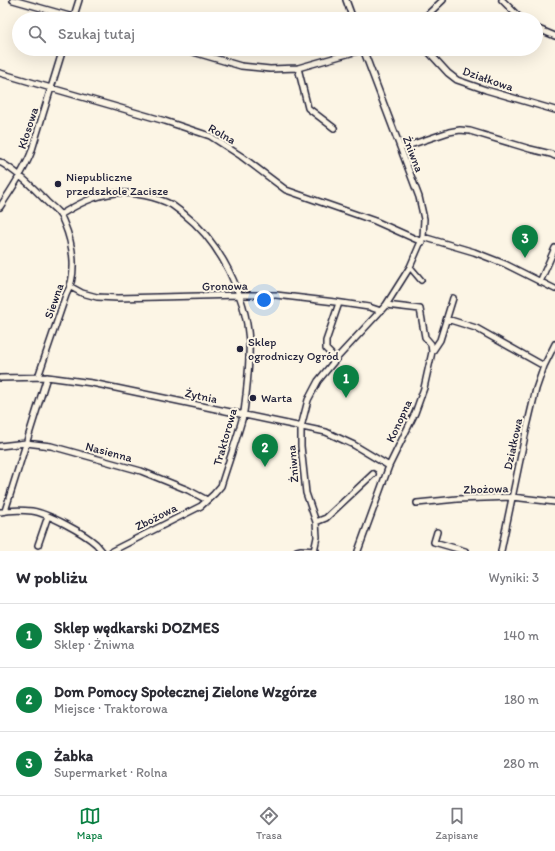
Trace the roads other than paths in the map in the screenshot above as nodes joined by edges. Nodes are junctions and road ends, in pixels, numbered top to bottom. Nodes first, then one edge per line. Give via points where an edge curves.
1 (14, 0) edge
2 (79, 0) edge
3 (346, 0) edge
4 (443, 0) edge
5 (502, 0) edge
6 (53, 12) edge
7 (75, 12) edge
8 (350, 12) edge
9 (430, 12) edge
10 (514, 12) edge
11 (543, 31) edge
12 (555, 36) edge
13 (61, 56) edge
14 (207, 56) edge
15 (340, 56) edge
16 (367, 56) edge
17 (433, 56) edge
18 (298, 68) junction
19 (0, 73) edge
20 (51, 88) junction
21 (555, 110) edge
22 (334, 128) dead end
23 (401, 148) junction
24 (555, 156) edge
25 (0, 162) edge
26 (20, 175) junction
27 (0, 207) edge
28 (60, 215) junction
29 (422, 240) junction
30 (555, 248) edge
31 (410, 267) junction
32 (421, 280) dead end
33 (540, 282) junction
34 (71, 287) junction
35 (555, 289) edge
36 (240, 295) junction
37 (453, 298) dead end
38 (339, 303) junction
39 (386, 305) junction
40 (381, 311) junction
41 (447, 319) junction
42 (555, 344) edge
43 (432, 352) junction
44 (336, 359) junction
45 (544, 366) junction
46 (38, 377) junction
47 (47, 377) junction
48 (0, 378) edge
49 (243, 415) junction
50 (301, 427) junction
51 (26, 443) junction
52 (0, 446) edge
53 (389, 466) junction
54 (373, 474) dead end
55 (512, 497) junction
56 (208, 500) junction
57 (555, 502) edge
58 (417, 503) dead end
59 (2, 512) edge
60 (48, 516) junction
61 (316, 522) junction
62 (437, 532) dead end
63 (38, 545) dead end
64 (102, 551) edge
65 (112, 551) edge
66 (297, 551) edge
67 (315, 551) edge
68 (358, 551) edge
69 (465, 551) edge
70 (501, 551) edge

1 - 6 street
2 - 7 street
3 - 8 street
4 - 9 street
5 - 10 street
11 - 12 street
13 - 20 street, Kłosowa
14 - 18 street via 241,66
15 - 18 street
16 - 23 street, Żniwna
17 - 21 street, Działkowa via 457,80
18 - 22 street via 308,108
19 - 20 street, Rolna
20 - 26 street, Kłosowa via 31,154
20 - 29 street, Rolna via 165,120 210,136 286,190
23 - 24 street via 460,130
23 - 29 street, Żniwna via 419,197 424,219
25 - 26 street, Siewna
26 - 27 street, Kłosowa
26 - 28 street, Siewna
28 - 34 street, Siewna via 73,250
28 - 36 street, Traktorowa via 96,197 116,193 154,198 172,205 191,220 220,254
29 - 31 street, Żniwna
29 - 33 street, Rolna via 474,252
30 - 33 street
31 - 32 street
31 - 39 street, Żniwna
33 - 35 street, Rolna
34 - 36 street, Gronowa via 97,297
34 - 46 street, Siewna
36 - 38 street, Gronowa via 276,295
36 - 49 street, Traktorowa via 249,339
37 - 41 street, Konopna
38 - 40 street, Gronowa
38 - 44 street via 326,341 326,349
39 - 40 street, Żniwna
39 - 43 street via 420,309 424,337 431,344
40 - 44 street, Żniwna
41 - 43 street, Konopna via 440,340
41 - 45 street via 476,328
42 - 45 street, Działkowa
43 - 53 street, Konopna via 415,414
44 - 50 street, Żniwna via 318,381 308,400
45 - 55 street, Działkowa via 536,389
46 - 47 street, Żytnia
46 - 48 street, Żytnia
47 - 49 street, Żytnia via 92,382
47 - 51 street
49 - 50 street, Żytnia
49 - 56 street, Traktorowa via 221,486
50 - 53 street, Żytnia via 326,432
50 - 61 street, Żniwna via 306,493
51 - 52 street, Nasienna
51 - 56 street, Nasienna via 51,446 141,471
51 - 59 street
53 - 68 street, Konopna
54 - 61 street via 326,518
55 - 57 street, Zbożowa
55 - 58 street, Zbożowa
55 - 70 street, Działkowa
56 - 65 street, Zbożowa via 201,506
59 - 60 street via 21,510
60 - 63 street
60 - 64 street via 76,530 96,543
61 - 67 street, Żniwna
62 - 69 street via 434,542
66 - 67 street

